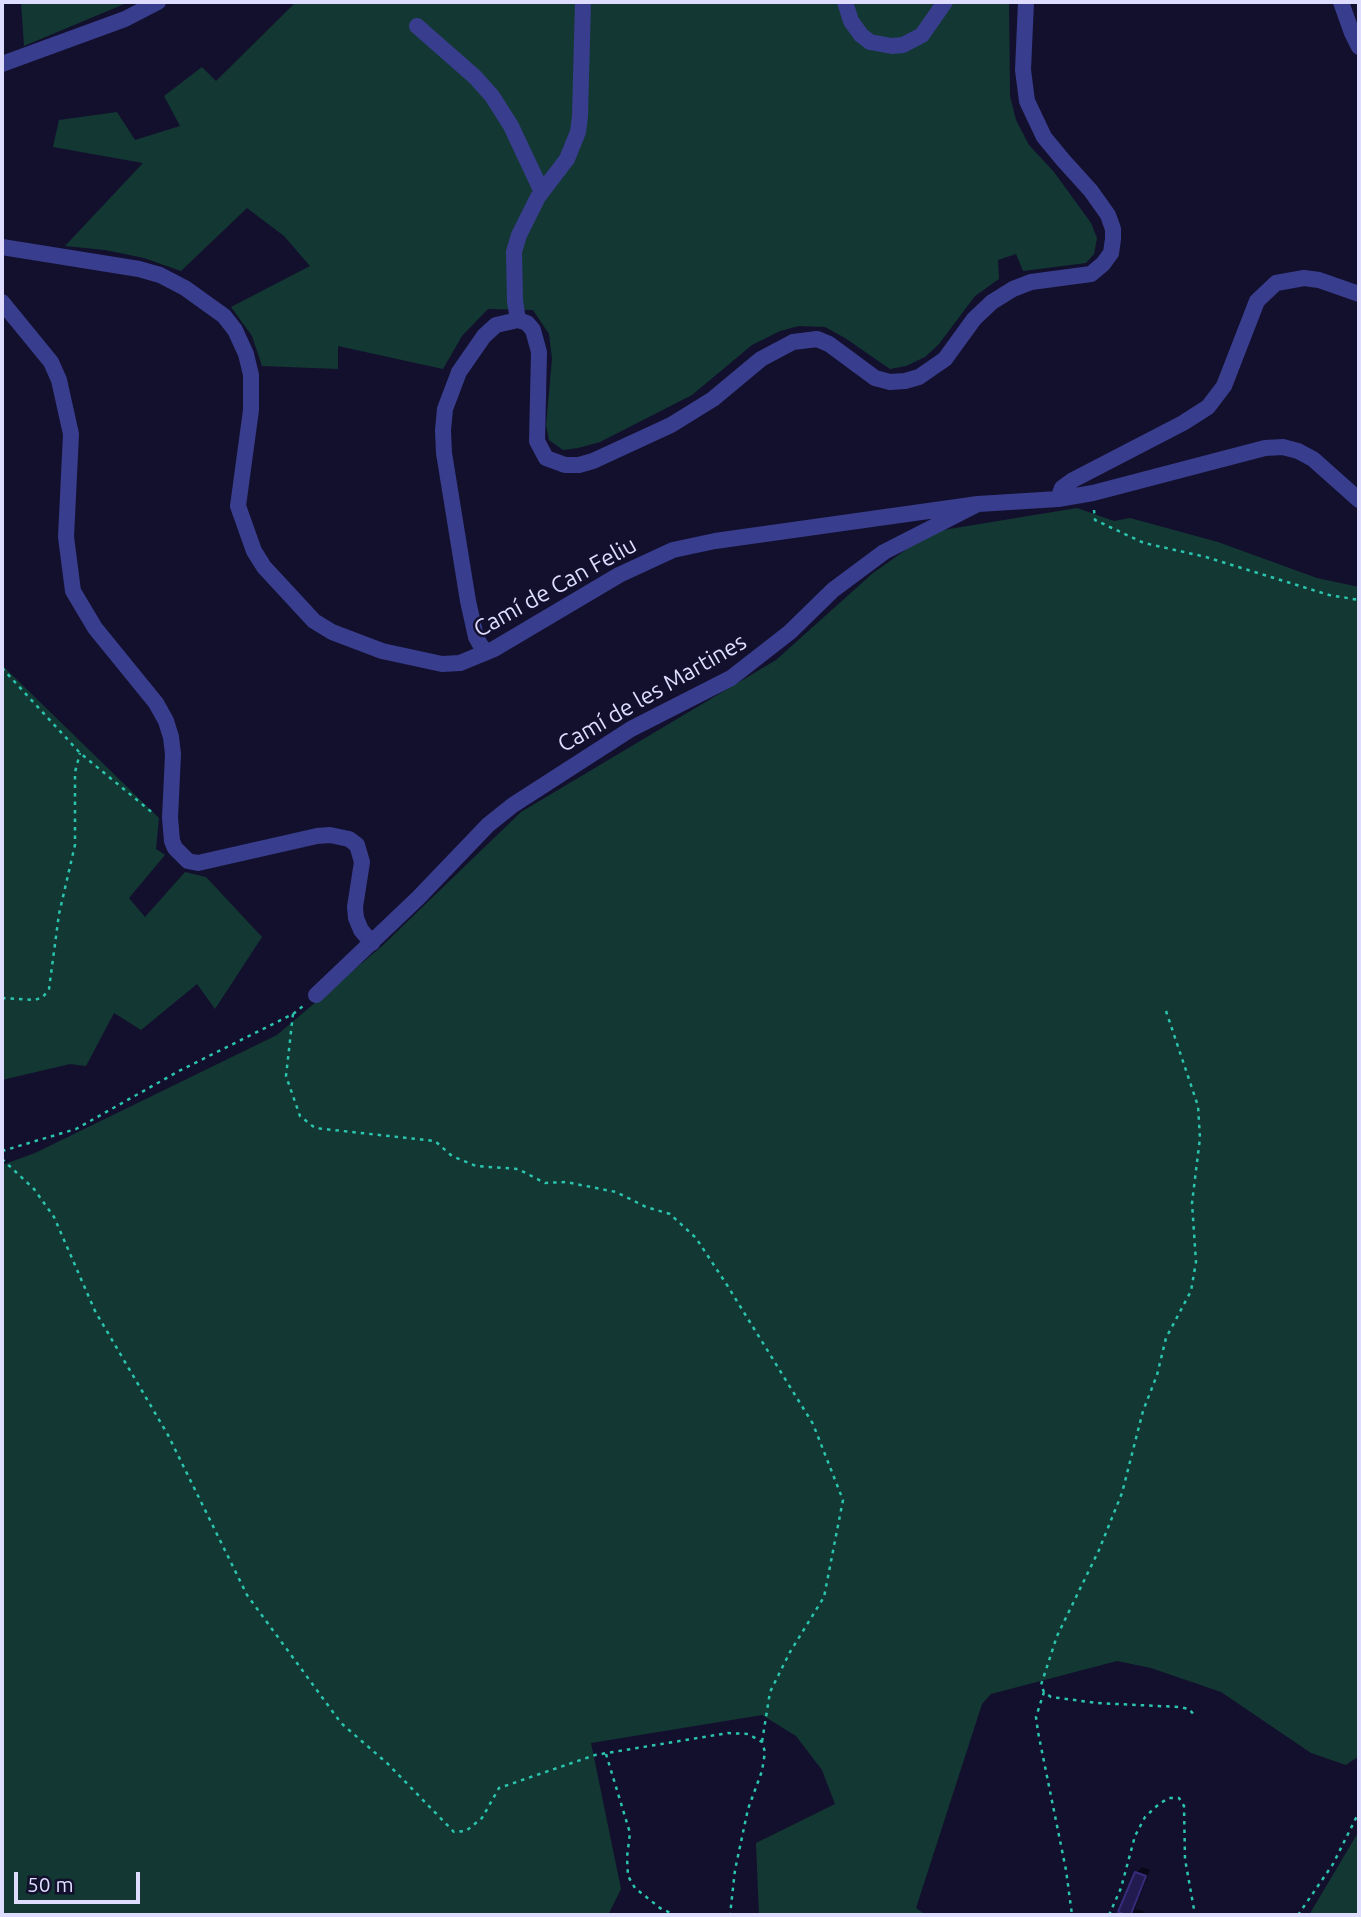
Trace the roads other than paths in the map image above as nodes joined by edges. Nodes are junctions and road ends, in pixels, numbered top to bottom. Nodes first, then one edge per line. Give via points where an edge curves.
1 (158, 2) edge
2 (583, 2) edge
3 (845, 2) edge
4 (945, 2) edge
5 (1026, 2) edge
6 (1341, 2) edge
7 (417, 26) dead end
8 (1359, 47) edge
9 (2, 64) edge
10 (542, 192) junction
11 (2, 247) edge
12 (1359, 294) edge
13 (2, 302) edge
14 (517, 320) junction
15 (1058, 499) junction
16 (1359, 500) edge
17 (978, 504) junction
18 (485, 653) junction
19 (372, 943) junction
20 (316, 995) road end

1 - 9 street via 125,19
2 - 10 street via 578,132 559,172
3 - 4 street via 861,35 870,42 892,46 922,35
5 - 14 street via 1023,70 1027,101 1044,136 1101,203 1113,229 1111,253 1091,274 1013,289 974,319 945,359 905,381 875,377 817,339 793,342 761,359 713,399 671,425 579,464 555,463 540,449 536,431 537,340 527,323
6 - 8 street
7 - 10 street via 492,96
10 - 14 street via 524,222 514,252
11 - 18 street, Camí de Can Feliu via 111,262 160,275 225,316 246,354 251,375 238,506 246,534 264,567 314,621 356,642 442,664
12 - 15 street via 1304,278 1276,283 1257,301 1224,386 1208,407 1073,480 1062,488
13 - 19 street via 51,362 59,380 71,434 66,525 69,575 95,628 156,703 172,737 170,828 175,848 198,863 317,836 349,839 357,845 362,862 356,918
14 - 18 street via 490,331 459,372 443,430 468,601 476,637
15 - 16 street, Camí de les Martines via 1283,447 1313,459
15 - 17 street, Camí de les Martines
17 - 18 street, Camí de Can Feliu via 673,550 619,575
17 - 19 street, Camí de les Martines via 884,552 731,678 631,729 513,805
19 - 20 street, Camí de les Martines

